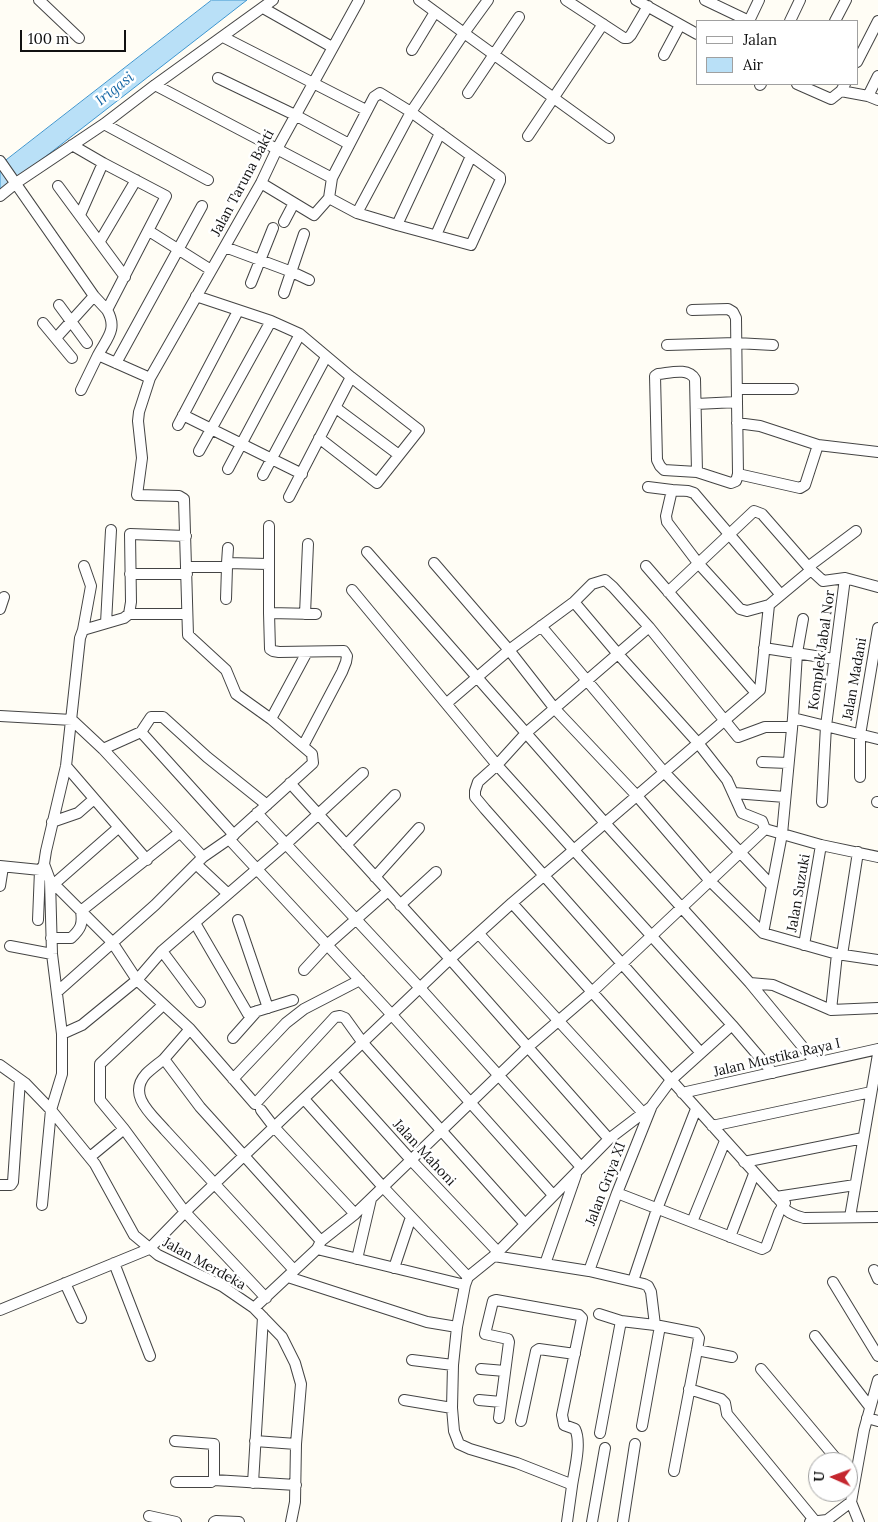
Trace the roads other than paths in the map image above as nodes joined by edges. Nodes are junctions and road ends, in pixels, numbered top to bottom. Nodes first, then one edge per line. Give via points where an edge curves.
1 (39, 0) edge
2 (273, 0) edge
3 (359, 0) edge
4 (418, 0) edge
5 (488, 0) edge
6 (566, 0) edge
7 (636, 0) edge
8 (759, 0) edge
9 (800, 0) edge
10 (846, 0) edge
11 (710, 1) edge
12 (648, 6) junction
13 (263, 8) junction
14 (435, 12) junction
15 (519, 17) dead end
16 (747, 20) edge
17 (749, 20) edge
18 (790, 20) edge
19 (835, 20) edge
20 (878, 21) edge
21 (603, 24) junction
22 (680, 25) junction
23 (464, 33) junction
24 (696, 33) edge
25 (223, 37) junction
26 (79, 38) dead end
27 (332, 47) junction
28 (412, 50) dead end
29 (493, 54) junction
30 (664, 55) dead end
31 (858, 60) edge
32 (878, 76) edge
33 (218, 78) dead end
34 (313, 83) junction
35 (155, 84) junction
36 (802, 85) edge
37 (843, 88) edge
38 (468, 92) dead end
39 (553, 97) junction
40 (873, 98) edge
41 (366, 110) junction
42 (411, 112) junction
43 (295, 115) junction
44 (104, 124) junction
45 (440, 133) junction
46 (528, 136) dead end
47 (609, 138) dead end
48 (349, 144) junction
49 (72, 145) junction
50 (277, 149) junction
51 (471, 156) junction
52 (0, 161) edge
53 (103, 163) junction
54 (332, 178) junction
55 (136, 180) junction
56 (208, 180) dead end
57 (15, 181) junction
58 (261, 183) junction
59 (58, 186) dead end
60 (0, 196) edge
61 (329, 198) junction
62 (294, 203) junction
63 (202, 206) dead end
64 (357, 213) junction
65 (80, 215) junction
66 (284, 222) dead end
67 (397, 225) junction
68 (273, 228) dead end
69 (149, 231) junction
70 (304, 234) dead end
71 (436, 235) junction
72 (100, 241) junction
73 (225, 247) junction
74 (176, 250) junction
75 (260, 260) junction
76 (211, 270) junction
77 (292, 272) junction
78 (125, 276) junction
79 (309, 280) dead end
80 (251, 283) dead end
81 (284, 293) dead end
82 (94, 296) junction
83 (196, 296) junction
84 (58, 305) dead end
85 (107, 310) junction
86 (692, 310) dead end
87 (238, 311) junction
88 (271, 321) junction
89 (71, 322) junction
90 (43, 323) dead end
91 (300, 334) junction
92 (56, 338) junction
93 (87, 343) dead end
94 (736, 343) junction
95 (667, 345) dead end
96 (773, 345) dead end
97 (98, 355) junction
98 (326, 357) junction
99 (72, 358) dead end
100 (116, 363) junction
101 (351, 377) junction
102 (150, 378) junction
103 (737, 389) junction
104 (794, 389) dead end
105 (81, 390) dead end
106 (737, 402) junction
107 (696, 404) junction
108 (336, 408) junction
109 (737, 423) junction
110 (212, 429) junction
111 (319, 438) junction
112 (241, 443) junction
113 (818, 445) junction
114 (199, 452) dead end
115 (878, 452) edge
116 (400, 455) junction
117 (272, 458) junction
118 (228, 469) dead end
119 (697, 472) junction
120 (302, 474) junction
121 (738, 474) junction
122 (263, 475) dead end
123 (648, 487) dead end
124 (672, 490) junction
125 (289, 497) dead end
126 (269, 526) dead end
127 (111, 530) dead end
128 (856, 531) dead end
129 (728, 534) junction
130 (186, 536) junction
131 (308, 544) dead end
132 (228, 548) dead end
133 (367, 552) dead end
134 (434, 563) dead end
135 (698, 563) junction
136 (268, 564) junction
137 (227, 565) junction
138 (84, 566) dead end
139 (646, 566) dead end
140 (809, 568) junction
141 (187, 570) junction
142 (130, 574) junction
143 (845, 578) junction
144 (878, 587) edge
145 (352, 590) dead end
146 (668, 592) junction
147 (781, 595) junction
148 (4, 597) dead end
149 (226, 599) dead end
150 (574, 602) junction
151 (769, 605) junction
152 (0, 609) edge
153 (268, 613) junction
154 (128, 614) junction
155 (187, 614) junction
156 (803, 619) dead end
157 (106, 623) junction
158 (541, 626) junction
159 (649, 627) junction
160 (878, 628) edge
161 (83, 630) junction
162 (764, 648) junction
163 (509, 650) junction
164 (307, 652) junction
165 (797, 653) junction
166 (618, 654) junction
167 (834, 659) junction
168 (476, 677) junction
169 (588, 681) junction
170 (756, 693) junction
171 (447, 703) junction
172 (555, 709) junction
173 (0, 716) edge
174 (271, 719) junction
175 (72, 720) junction
176 (725, 720) junction
177 (792, 722) junction
178 (826, 726) junction
179 (141, 732) junction
180 (526, 733) junction
181 (860, 734) junction
182 (878, 739) edge
183 (698, 743) junction
184 (303, 746) junction
185 (103, 749) junction
186 (762, 762) dead end
187 (788, 763) junction
188 (497, 765) junction
189 (66, 766) junction
190 (664, 772) junction
191 (363, 773) dead end
192 (860, 778) dead end
193 (290, 784) junction
194 (734, 792) junction
195 (395, 795) dead end
196 (637, 796) junction
197 (786, 797) junction
198 (94, 799) junction
199 (822, 802) dead end
200 (267, 805) junction
201 (257, 813) junction
202 (318, 814) junction
203 (52, 822) junction
204 (605, 823) junction
205 (118, 828) junction
206 (419, 828) dead end
207 (765, 829) junction
208 (180, 833) junction
209 (782, 834) junction
210 (232, 837) junction
211 (286, 844) junction
212 (346, 845) junction
213 (821, 846) junction
214 (574, 850) junction
215 (858, 852) junction
216 (739, 853) junction
217 (878, 857) edge
218 (147, 860) junction
219 (200, 861) junction
220 (2, 867) edge
221 (42, 867) junction
222 (257, 869) junction
223 (436, 872) dead end
224 (543, 876) junction
225 (375, 877) junction
226 (710, 881) junction
227 (52, 882) junction
228 (0, 886) edge
229 (772, 886) junction
230 (388, 891) junction
231 (228, 894) junction
232 (512, 903) junction
233 (400, 904) junction
234 (682, 908) junction
235 (81, 911) junction
236 (356, 918) junction
237 (38, 920) dead end
238 (238, 920) dead end
239 (195, 923) junction
240 (763, 933) junction
241 (479, 934) junction
242 (652, 936) junction
243 (51, 938) junction
244 (112, 942) junction
245 (327, 945) junction
246 (804, 945) junction
247 (10, 946) dead end
248 (162, 951) junction
249 (52, 954) junction
250 (840, 955) junction
251 (450, 959) junction
252 (878, 960) edge
253 (622, 964) junction
254 (304, 970) dead end
255 (137, 980) junction
256 (360, 980) junction
257 (750, 983) junction
258 (420, 988) junction
259 (57, 992) junction
260 (592, 992) junction
261 (293, 1000) dead end
262 (200, 1002) dead end
263 (164, 1005) junction
264 (878, 1008) edge
265 (263, 1009) junction
266 (831, 1010) junction
267 (392, 1014) junction
268 (559, 1021) junction
269 (732, 1025) junction
270 (190, 1029) junction
271 (62, 1034) junction
272 (233, 1038) dead end
273 (363, 1043) junction
274 (528, 1047) junction
275 (878, 1049) edge
276 (701, 1053) junction
277 (878, 1054) edge
278 (164, 1059) junction
279 (816, 1063) junction
280 (0, 1065) edge
281 (332, 1072) junction
282 (773, 1073) junction
283 (500, 1075) junction
284 (20, 1080) junction
285 (233, 1080) junction
286 (671, 1080) junction
287 (871, 1092) junction
288 (682, 1093) junction
289 (304, 1099) junction
290 (470, 1103) junction
291 (696, 1109) junction
292 (51, 1110) junction
293 (261, 1110) dead end
294 (647, 1110) junction
295 (712, 1126) junction
296 (274, 1127) junction
297 (124, 1130) junction
298 (441, 1131) junction
299 (863, 1138) junction
300 (609, 1139) junction
301 (725, 1141) junction
302 (244, 1156) junction
303 (90, 1157) junction
304 (411, 1160) junction
305 (744, 1162) junction
306 (579, 1170) junction
307 (754, 1174) junction
308 (215, 1184) junction
309 (0, 1185) edge
310 (855, 1185) junction
311 (383, 1187) junction
312 (617, 1193) junction
313 (553, 1196) junction
314 (371, 1199) junction
315 (781, 1202) junction
316 (42, 1205) dead end
317 (657, 1209) junction
318 (185, 1212) junction
319 (878, 1212) edge
320 (355, 1214) junction
321 (851, 1215) junction
322 (411, 1216) junction
323 (878, 1217) edge
324 (692, 1222) junction
325 (525, 1224) junction
326 (730, 1237) junction
327 (319, 1245) junction
328 (149, 1249) junction
329 (496, 1254) junction
330 (357, 1259) junction
331 (114, 1263) junction
332 (545, 1264) junction
333 (394, 1268) junction
334 (588, 1271) junction
335 (291, 1273) junction
336 (466, 1281) junction
337 (633, 1281) junction
338 (833, 1282) dead end
339 (65, 1283) junction
340 (266, 1298) junction
341 (254, 1308) junction
342 (0, 1310) edge
343 (599, 1314) dead end
344 (263, 1317) junction
345 (81, 1318) dead end
346 (621, 1321) junction
347 (657, 1326) junction
348 (457, 1327) junction
349 (816, 1336) dead end
350 (697, 1350) junction
351 (575, 1354) junction
352 (150, 1356) dead end
353 (878, 1356) edge
354 (732, 1357) dead end
355 (412, 1360) dead end
356 (453, 1365) junction
357 (481, 1369) dead end
358 (760, 1369) dead end
359 (505, 1371) junction
360 (878, 1380) edge
361 (689, 1390) junction
362 (404, 1400) dead end
363 (479, 1400) dead end
364 (501, 1402) junction
365 (452, 1408) junction
366 (868, 1412) junction
367 (499, 1418) dead end
368 (521, 1421) dead end
369 (878, 1421) edge
370 (642, 1426) dead end
371 (600, 1433) dead end
372 (175, 1441) dead end
373 (255, 1441) junction
374 (296, 1444) junction
375 (635, 1444) dead end
376 (605, 1448) dead end
377 (831, 1452) edge
378 (857, 1452) edge
379 (674, 1471) dead end
380 (214, 1480) junction
381 (176, 1482) dead end
382 (252, 1483) junction
383 (296, 1485) junction
384 (572, 1486) junction
385 (851, 1502) joint
386 (149, 1516) dead end
387 (829, 1521) edge
388 (176, 1522) edge
389 (214, 1522) edge
390 (239, 1522) edge
391 (291, 1522) edge
392 (566, 1522) edge
393 (592, 1522) edge
394 (623, 1522) edge
395 (812, 1522) edge
396 (859, 1522) edge

1 - 26 street
2 - 13 street
3 - 27 street, Jalan Taruna Bakti
4 - 14 street
5 - 23 street
6 - 21 street
7 - 12 street
8 - 17 street
9 - 18 street
10 - 19 street
11 - 16 street
12 - 21 street via 628,38
12 - 22 street
13 - 25 street
13 - 27 street
14 - 23 street
14 - 28 street
15 - 29 street
20 - 31 street
21 - 39 street
22 - 24 street
22 - 30 street
23 - 29 street
23 - 42 street
25 - 34 street
25 - 35 street
27 - 34 street, Jalan Taruna Bakti
29 - 38 street
29 - 39 street
32 - 40 street
33 - 43 street
34 - 41 street
34 - 43 street, Jalan Taruna Bakti
35 - 44 street
35 - 50 street
36 - 37 street via 829,99
37 - 40 street
39 - 46 street
39 - 47 street
41 - 42 street via 380,93
41 - 48 street
42 - 45 street
42 - 64 street
43 - 48 street
43 - 50 street, Jalan Taruna Bakti
44 - 49 street
44 - 56 street
45 - 51 street
45 - 67 street
48 - 54 street
49 - 53 street
49 - 57 street
50 - 54 street
50 - 58 street, Jalan Taruna Bakti
51 - 71 street
51 - 71 street via 498,174 500,181 472,245
52 - 57 street
53 - 55 street
53 - 65 street
54 - 61 street
55 - 69 street via 166,196
55 - 72 street
57 - 60 street
57 - 82 street
58 - 62 street
58 - 73 street, Jalan Taruna Bakti
59 - 65 street
61 - 62 street via 314,215
61 - 64 street
62 - 66 street
63 - 74 street
64 - 67 street
65 - 72 street
67 - 71 street
68 - 75 street
69 - 74 street
69 - 78 street
70 - 77 street
72 - 78 street
73 - 75 street
73 - 76 street, Jalan Taruna Bakti
74 - 76 street
74 - 100 street
75 - 77 street
75 - 80 street
76 - 83 street, Jalan Taruna Bakti
77 - 79 street
77 - 81 street
78 - 85 street
82 - 85 street
82 - 89 street
83 - 87 street
83 - 102 street, Jalan Taruna Bakti
84 - 89 street
85 - 97 street via 112,330
86 - 94 street via 728,309 733,312
87 - 88 street
87 - 110 street via 180,420
88 - 91 street
88 - 110 street
89 - 92 street
89 - 93 street
90 - 92 street
91 - 98 street
91 - 112 street
92 - 99 street
94 - 95 street
94 - 96 street
94 - 103 street
97 - 100 street
97 - 105 street
98 - 101 street
98 - 117 street
100 - 102 street
101 - 108 street
101 - 116 street via 419,430
102 - 130 street, Jalan Taruna Bakti via 139,412 142,458 137,495 184,498
103 - 104 street
103 - 106 street
106 - 107 street
106 - 109 street
107 - 119 street
107 - 119 street via 692,374 686,371 655,376 657,460 664,470
108 - 111 street
108 - 116 street
109 - 113 street via 760,426
109 - 121 street
110 - 112 street
110 - 114 street
111 - 116 street via 377,483
111 - 120 street
112 - 117 street
112 - 118 street
113 - 115 street
113 - 121 street via 805,485 800,488
117 - 120 street
117 - 122 street
119 - 121 street via 731,483 736,481
120 - 125 street
123 - 124 street
124 - 129 street via 694,493
124 - 135 street via 667,522
126 - 136 street
127 - 157 street
128 - 140 street
129 - 135 street
129 - 140 street via 754,511 762,514
129 - 147 street
130 - 141 street
130 - 142 street via 130,534
131 - 153 street via 310,614
132 - 137 street
133 - 168 street
134 - 163 street
135 - 146 street
135 - 151 street via 740,609 747,611
136 - 137 street
136 - 153 street
137 - 141 street
137 - 149 street
138 - 161 street via 91,586
139 - 146 street
140 - 143 street via 823,581
140 - 147 street
141 - 142 street
141 - 155 street
142 - 154 street
143 - 144 street
143 - 167 street, Komplek Jabal Nor
145 - 171 street
146 - 170 street
147 - 151 street
148 - 152 street
150 - 158 street
150 - 159 street via 592,584 605,580
150 - 166 street
151 - 162 street
153 - 164 street via 269,645 273,652
154 - 155 street
154 - 157 street
155 - 174 street via 190,638 226,670 236,694
156 - 165 street
157 - 161 street
158 - 163 street
158 - 169 street
159 - 166 street
159 - 176 street
160 - 181 street, Jalan Madani
161 - 175 street via 74,683
162 - 165 street
162 - 170 street via 760,690
163 - 168 street
163 - 172 street
164 - 174 street
164 - 184 street via 344,651 347,656 342,672
165 - 167 street
165 - 177 street
166 - 169 street
166 - 183 street
167 - 178 street, Komplek Jabal Nor
168 - 171 street
168 - 180 street
169 - 172 street
169 - 190 street
170 - 176 street
171 - 188 street
172 - 180 street
172 - 196 street
173 - 175 street
174 - 184 street
175 - 185 street
175 - 189 street
176 - 177 street via 738,737
176 - 183 street
177 - 178 street
177 - 187 street
178 - 181 street
178 - 199 street, Komplek Jabal Nor
179 - 185 street
179 - 200 street via 151,717 163,717
179 - 210 street
180 - 188 street
180 - 204 street
181 - 182 street
181 - 192 street, Jalan Madani
183 - 190 street
183 - 194 street
184 - 193 street via 312,754 313,763
185 - 208 street
186 - 187 street
187 - 197 street
188 - 214 street
188 - 224 street via 478,782 475,797
189 - 198 street
189 - 203 street
190 - 196 street
190 - 216 street
191 - 202 street
193 - 200 street
193 - 202 street
194 - 197 street
194 - 207 street via 742,813 762,821
195 - 212 street
196 - 204 street
196 - 226 street
197 - 209 street
198 - 203 street via 78,813
198 - 205 street
200 - 201 street
201 - 210 street
201 - 211 street
202 - 211 street
202 - 212 street
203 - 221 street
204 - 214 street
204 - 234 street
205 - 218 street
205 - 227 street
206 - 225 street
207 - 209 street
207 - 216 street
208 - 218 street
208 - 219 street
209 - 213 street
209 - 229 street
210 - 219 street
210 - 222 street
211 - 222 street
211 - 236 street
212 - 225 street
213 - 215 street
213 - 246 street, Jalan Suzuki
214 - 224 street
214 - 242 street
215 - 217 street
215 - 250 street
216 - 226 street
216 - 229 street
218 - 235 street
219 - 231 street
219 - 244 street
220 - 221 street
220 - 228 street
221 - 227 street
221 - 237 street
222 - 231 street
222 - 245 street
223 - 233 street
224 - 232 street
224 - 253 street
225 - 230 street
226 - 234 street
226 - 240 street
227 - 235 street
227 - 243 street
229 - 240 street
230 - 233 street
230 - 236 street
231 - 239 street
232 - 241 street
232 - 260 street
233 - 251 street
234 - 242 street
234 - 257 street
235 - 243 street via 81,928 71,938
235 - 244 street
236 - 245 street
236 - 258 street
238 - 265 street
239 - 248 street
239 - 265 street via 248,1014
240 - 246 street
241 - 251 street
241 - 268 street
242 - 253 street
242 - 269 street
243 - 249 street
244 - 255 street
244 - 259 street
245 - 254 street
245 - 256 street
246 - 250 street
247 - 249 street
248 - 255 street
248 - 262 street
249 - 259 street
250 - 252 street
250 - 266 street
251 - 258 street
251 - 274 street
253 - 260 street
253 - 276 street
255 - 263 street
255 - 271 street via 82,1025
256 - 267 street
256 - 285 street via 286,1023
257 - 266 street via 773,985
257 - 279 street
258 - 267 street
258 - 283 street
259 - 271 street
260 - 268 street
260 - 286 street
261 - 265 street
263 - 270 street
263 - 297 street via 100,1064 100,1100
264 - 266 street
265 - 272 street
267 - 273 street
267 - 290 street
268 - 274 street
268 - 294 street
269 - 276 street
269 - 282 street
270 - 278 street
270 - 285 street
271 - 292 street via 62,1074
273 - 281 street
273 - 285 street via 345,1018 335,1017 255,1104
273 - 298 street
274 - 283 street
274 - 300 street
275 - 279 street, Jalan Mustika Raya I
276 - 286 street
277 - 287 street
278 - 302 street
278 - 308 street via 145,1075 138,1095
279 - 282 street, Jalan Mustika Raya I
280 - 284 street, Jalan Merdeka
281 - 289 street
281 - 304 street, Jalan Mahoni
282 - 288 street, Jalan Mustika Raya I
283 - 290 street
283 - 306 street
284 - 292 street, Jalan Merdeka
284 - 309 street via 13,1182 8,1186
286 - 288 street
286 - 294 street
287 - 295 street
287 - 299 street
288 - 291 street
289 - 296 street
289 - 311 street
290 - 298 street
290 - 313 street
291 - 295 street
291 - 317 street
292 - 303 street, Jalan Merdeka
292 - 316 street
293 - 296 street
294 - 300 street
294 - 312 street, Jalan Griya XI
295 - 301 street
296 - 302 street
296 - 320 street
297 - 303 street
297 - 318 street
298 - 304 street
298 - 325 street
299 - 305 street
299 - 310 street
300 - 306 street
301 - 305 street
301 - 324 street
302 - 308 street
302 - 327 street
303 - 328 street, Jalan Merdeka via 134,1235
304 - 311 street
304 - 329 street, Jalan Mahoni
305 - 307 street
306 - 313 street
306 - 332 street
307 - 315 street
307 - 326 street
308 - 318 street
308 - 335 street
310 - 315 street
310 - 321 street
311 - 314 street
311 - 322 street
312 - 317 street
312 - 334 street, Jalan Griya XI
313 - 325 street
314 - 320 street
314 - 330 street
315 - 321 street via 795,1216 804,1218
315 - 326 street via 764,1248
317 - 324 street
317 - 337 street
318 - 328 street
318 - 340 street
319 - 321 street
320 - 327 street
321 - 323 street
322 - 333 street
322 - 336 street
324 - 326 street
325 - 329 street
327 - 330 street
327 - 335 street
328 - 331 street
328 - 341 street, Jalan Merdeka via 222,1286
329 - 332 street
329 - 336 street
330 - 333 street
331 - 339 street
331 - 352 street
332 - 334 street
333 - 336 street
334 - 337 street
335 - 340 street
335 - 348 street via 427,1322
336 - 348 street
337 - 347 street via 650,1288
338 - 353 street
339 - 342 street
339 - 345 street
340 - 341 street
341 - 344 street, Jalan Merdeka
343 - 346 street
344 - 373 street
344 - 374 street, Jalan Merdeka via 282,1336 300,1376
346 - 347 street
346 - 371 street
347 - 350 street via 696,1333 699,1338
347 - 370 street
348 - 356 street
349 - 366 street
350 - 354 street
350 - 361 street
351 - 359 street via 582,1318 579,1315 494,1300 485,1334 509,1340
351 - 368 street via 537,1350
351 - 384 street via 562,1415 564,1425 577,1432
355 - 356 street
356 - 365 street
357 - 359 street
358 - 377 street
359 - 364 street
360 - 366 street
361 - 379 street
361 - 395 street via 725,1403 727,1414
362 - 365 street
363 - 364 street
364 - 367 street
365 - 384 street via 459,1444
366 - 369 street
366 - 378 street
372 - 380 street via 214,1444
373 - 374 street
373 - 382 street
374 - 383 street, Jalan Merdeka
375 - 394 street
376 - 393 street
380 - 381 street
380 - 382 street
382 - 383 street
383 - 391 street, Jalan Merdeka
384 - 392 street
385 - 387 street
385 - 396 street
386 - 388 street
387 - 395 street
389 - 390 street

